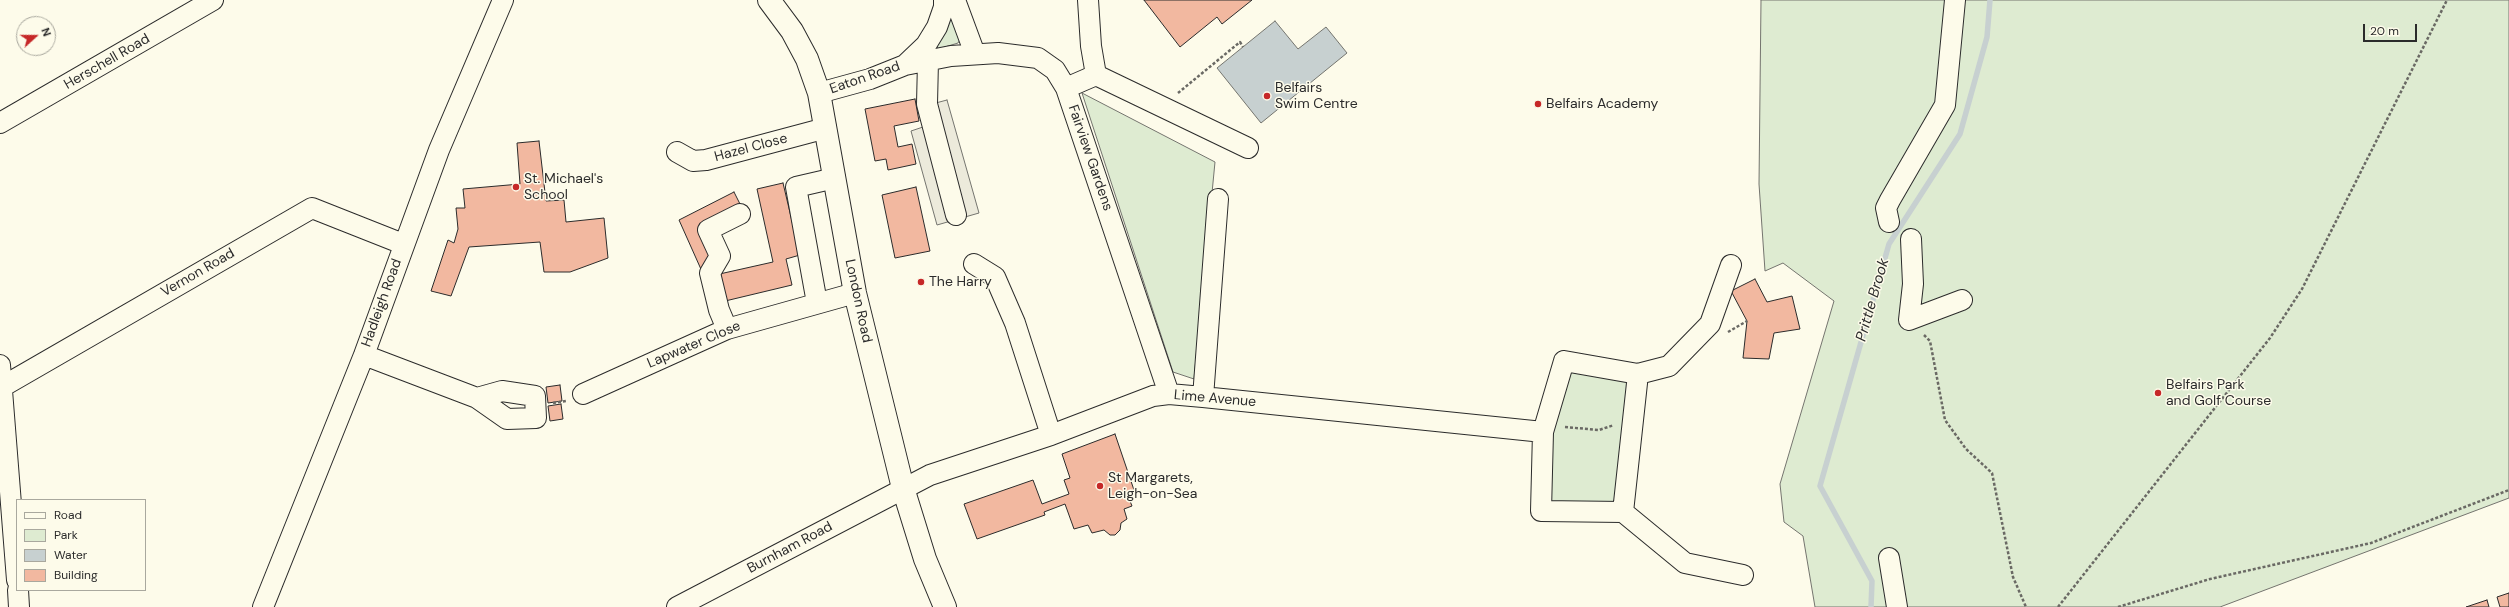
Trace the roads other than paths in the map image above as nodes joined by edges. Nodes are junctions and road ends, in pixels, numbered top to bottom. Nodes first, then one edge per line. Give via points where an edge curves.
1 (213, 0) edge
2 (503, 0) edge
3 (769, 0) edge
4 (944, 0) edge
5 (955, 0) edge
6 (1088, 0) edge
7 (1955, 0) edge
8 (975, 54) junction
9 (928, 61) junction
10 (905, 65) junction
11 (1096, 75) junction
12 (1066, 88) junction
13 (819, 93) junction
14 (0, 123) edge
15 (826, 128) junction
16 (1248, 148) dead end
17 (677, 152) dead end
18 (835, 178) junction
19 (1218, 199) dead end
20 (740, 214) dead end
21 (956, 215) dead end
22 (1889, 222) dead end
23 (1911, 239) dead end
24 (403, 244) junction
25 (974, 264) dead end
26 (1731, 265) dead end
27 (855, 293) junction
28 (1962, 300) dead end
29 (817, 303) junction
30 (727, 329) junction
31 (364, 355) junction
32 (0, 365) edge
33 (1638, 374) junction
34 (1, 387) edge
35 (583, 394) road end
36 (1169, 394) junction
37 (1203, 397) junction
38 (477, 398) junction
39 (1544, 427) junction
40 (1051, 434) junction
41 (903, 488) junction
42 (1624, 512) junction
43 (1889, 558) dead end
44 (16, 568) edge
45 (1743, 575) dead end
46 (18, 591) edge
47 (19, 607) edge
48 (263, 607) edge
49 (677, 607) edge
50 (945, 607) edge
51 (1897, 607) edge

1 - 14 street, Herschell Road
2 - 24 street, Hadleigh Road via 445,153
3 - 13 main road, London Road via 796,38 807,59
4 - 10 street, Eaton Road via 937,27 926,45
5 - 8 street
6 - 11 street
7 - 22 street via 1945,105 1886,208
8 - 9 street, Fairview Gardens
8 - 12 street, Fairview Gardens via 998,53 1038,58 1055,70
9 - 10 street, Fairview Gardens
9 - 21 street via 927,104
10 - 13 street, Eaton Road via 870,79
11 - 12 street
11 - 16 street
12 - 36 street, Fairview Gardens
13 - 15 main road, London Road
15 - 17 street, Hazel Close via 706,160 693,161
15 - 18 main road, London Road
18 - 27 main road, London Road
18 - 29 street via 796,187
19 - 37 street
20 - 30 street via 708,230 720,256 710,274 719,310
23 - 28 street via 1913,284 1909,320
24 - 31 street, Hadleigh Road
24 - 34 street, Vernon Road via 312,208
25 - 40 street via 995,276 1015,323
26 - 33 street via 1710,324 1669,366
27 - 29 street, Lapwater Close
27 - 41 main road, London Road
29 - 30 street, Lapwater Close
30 - 35 street, Lapwater Close
31 - 38 street
31 - 48 street, Hadleigh Road
32 - 34 street
33 - 39 street via 1564,361
33 - 42 street
34 - 44 street
36 - 37 street, Lime Avenue
36 - 40 street, Lime Avenue via 1153,396
37 - 39 street, Lime Avenue
38 - 38 street via 506,419 536,418 535,396 502,391
39 - 42 street via 1541,511
40 - 41 street, Lime Avenue via 930,475
41 - 49 street, Burnham Road
41 - 50 main road, London Road via 925,559
42 - 45 street via 1685,563
43 - 51 street
46 - 47 street

